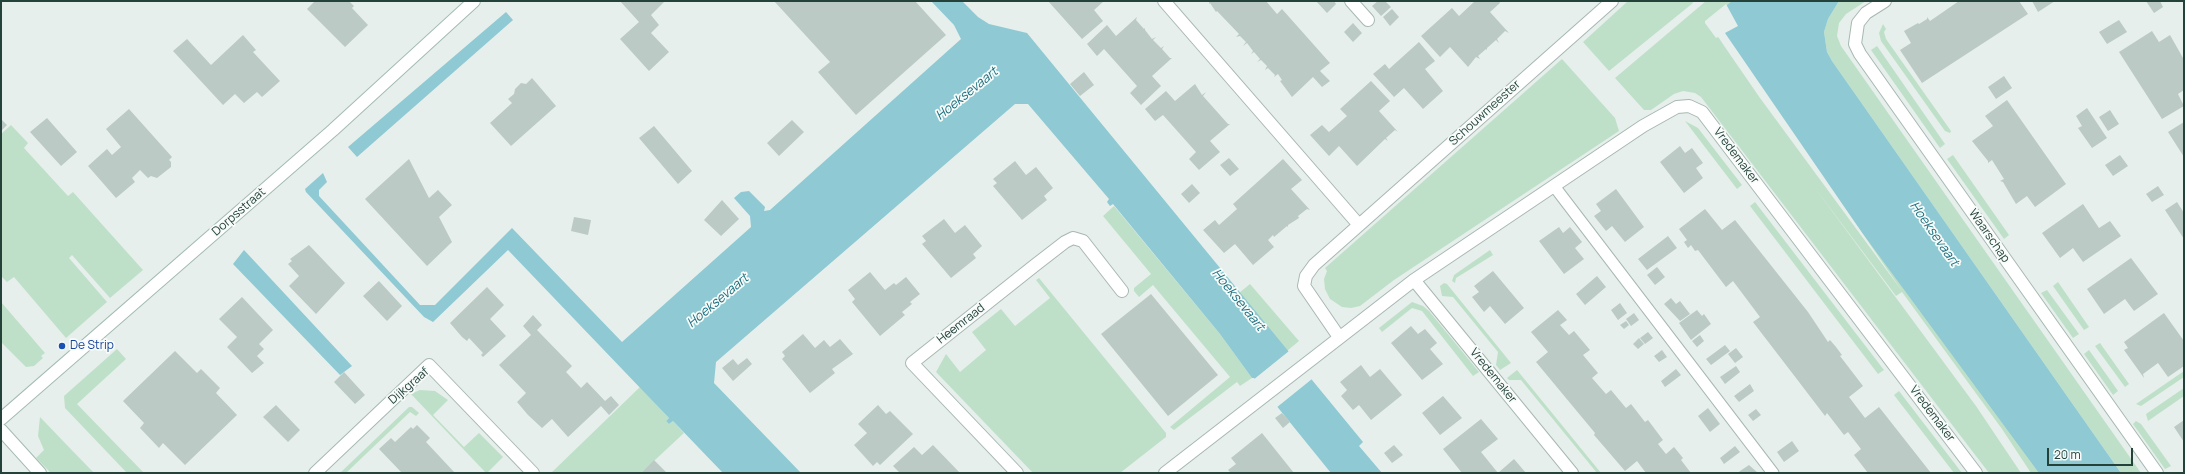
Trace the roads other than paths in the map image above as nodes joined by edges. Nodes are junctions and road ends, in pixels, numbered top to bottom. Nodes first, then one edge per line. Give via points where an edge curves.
1 (474, 1) edge
2 (1164, 1) edge
3 (1351, 1) edge
4 (1612, 1) edge
5 (1885, 1) edge
6 (1368, 20) dead end
7 (1554, 186) junction
8 (1359, 225) junction
9 (1414, 280) junction
10 (1122, 291) dead end
11 (1339, 337) junction
12 (1, 419) edge
13 (1, 430) edge
14 (40, 473) edge
15 (315, 473) edge
16 (533, 473) edge
17 (1017, 473) edge
18 (1164, 473) edge
19 (1572, 473) edge
20 (1773, 473) edge
21 (1976, 473) edge
22 (2157, 473) edge

1 - 12 street, Dorpsstraat via 333,130
2 - 8 street
3 - 6 street
4 - 8 street, Schouwmeester
5 - 22 street, Waarschap via 1866,13 1858,23 1855,44 1860,54
7 - 9 street, Vredemaker
7 - 20 lane
7 - 21 street, Vredemaker via 1676,107 1689,106 1702,112
8 - 11 street, Schouwmeester via 1314,265 1306,276 1304,286
9 - 11 street, Vredemaker
9 - 19 street, Vredemaker
10 - 17 street, Heemraad via 1083,241 1073,238 912,363
11 - 18 street, Vredemaker
13 - 14 street
15 - 16 street, Dijkgraaf via 430,365

